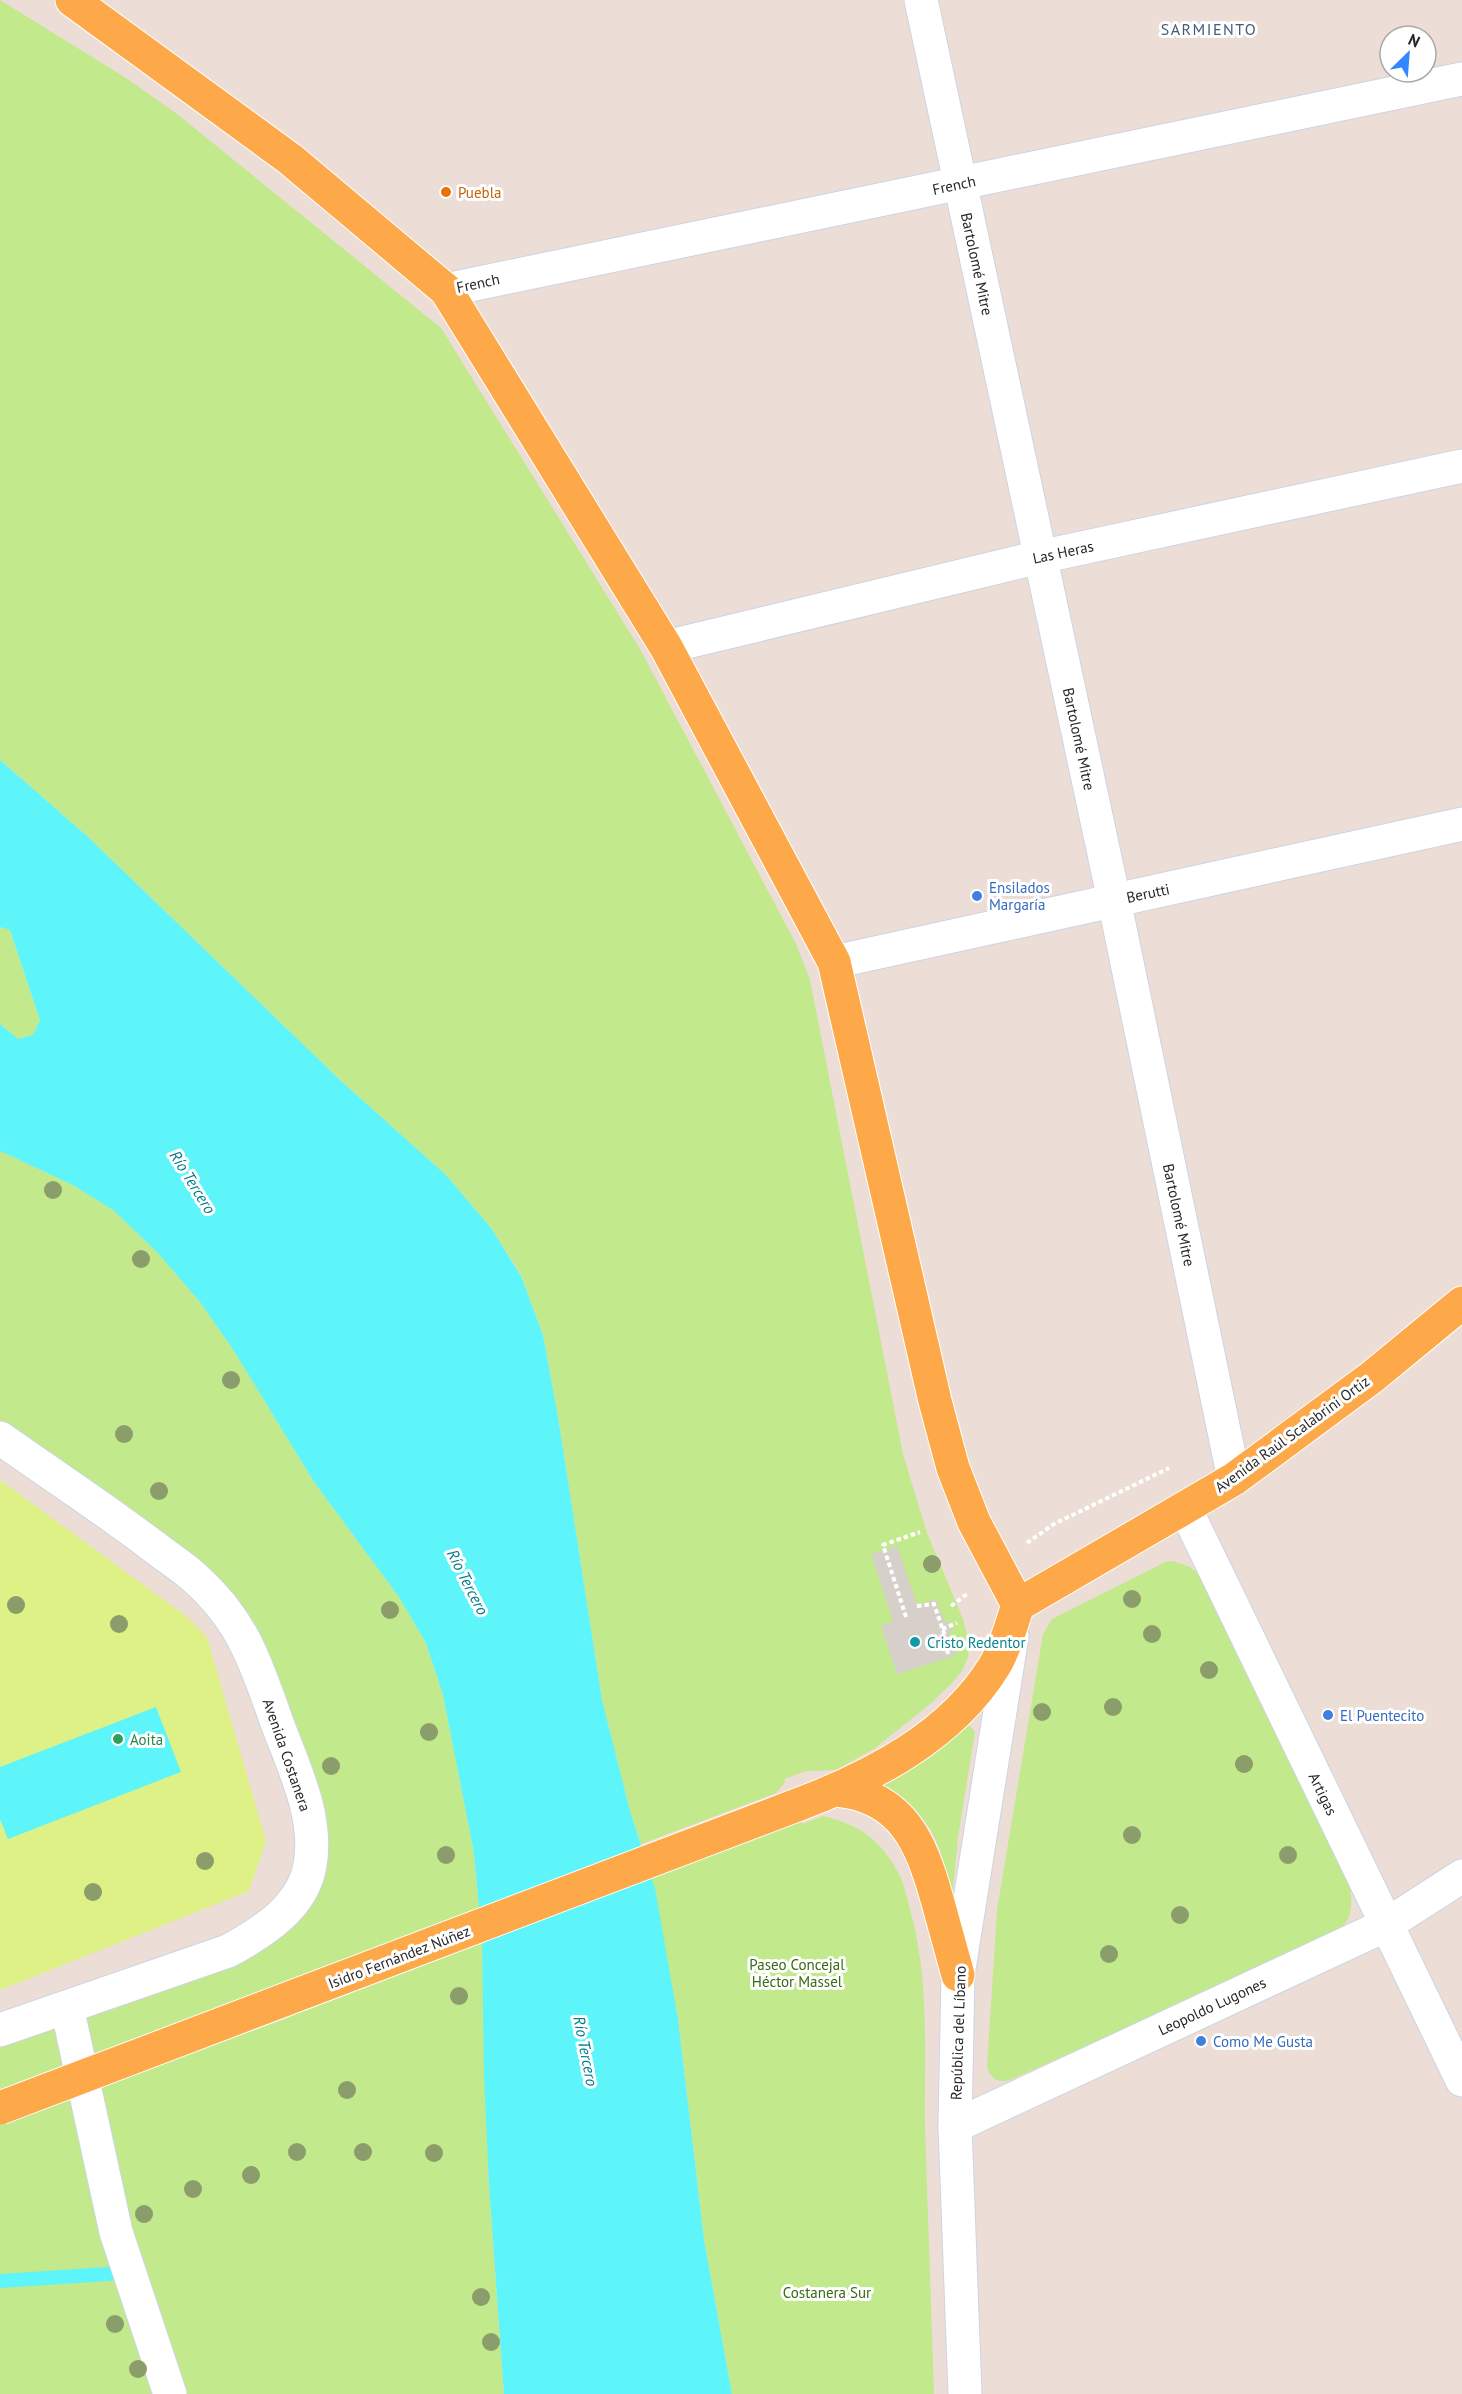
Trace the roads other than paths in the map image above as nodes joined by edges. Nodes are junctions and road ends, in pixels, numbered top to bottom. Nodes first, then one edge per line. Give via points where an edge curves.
1 (72, 0) edge
2 (921, 0) edge
3 (1462, 79) edge
4 (959, 183) junction
5 (446, 290) junction
6 (1462, 466) edge
7 (1040, 557) junction
8 (666, 647) junction
9 (1462, 824) edge
10 (1114, 900) junction
11 (834, 962) junction
12 (1462, 1303) edge
13 (0, 1438) edge
14 (1234, 1479) junction
15 (1185, 1508) junction
16 (1018, 1605) junction
17 (836, 1790) junction
18 (1462, 1876) edge
19 (1386, 1925) junction
20 (958, 1975) junction
21 (67, 2007) junction
22 (0, 2030) edge
23 (1462, 2080) edge
24 (0, 2108) edge
25 (956, 2126) junction
26 (170, 2394) edge
27 (965, 2394) edge

1 - 5 main road via 290,159
2 - 4 street, Bartolomé Mitre
3 - 4 street, French
4 - 5 street, French
4 - 7 street, Bartolomé Mitre
5 - 8 main road
6 - 7 street, Las Heras
7 - 8 street, Las Heras
7 - 10 street, Bartolomé Mitre
8 - 11 main road
9 - 10 street, Berutti
10 - 11 street, Berutti
10 - 14 street, Bartolomé Mitre
11 - 16 main road via 953,1468 974,1522
12 - 14 main road, Avenida Raúl Scalabrini Ortiz via 1372,1377
13 - 21 street, Avenida Costanera via 188,1572 222,1606 257,1669 297,1776 312,1838 310,1866 301,1889 272,1924 228,1951
14 - 15 main road, Avenida Raúl Scalabrini Ortiz
15 - 16 main road, Avenida Raúl Scalabrini Ortiz
15 - 19 street, Artigas
16 - 17 main road via 995,1665 959,1710 919,1743
16 - 20 street, República del Líbano
17 - 20 main road via 851,1791 883,1804 910,1830 921,1849
17 - 24 main road, Isidro Fernández Núñez, bridge
18 - 19 street, Leopoldo Lugones
19 - 23 street, Artigas
19 - 25 street, Leopoldo Lugones
20 - 25 street, República del Líbano
21 - 22 street, Avenida Costanera
21 - 26 street via 116,2232
25 - 27 street, República del Líbano

